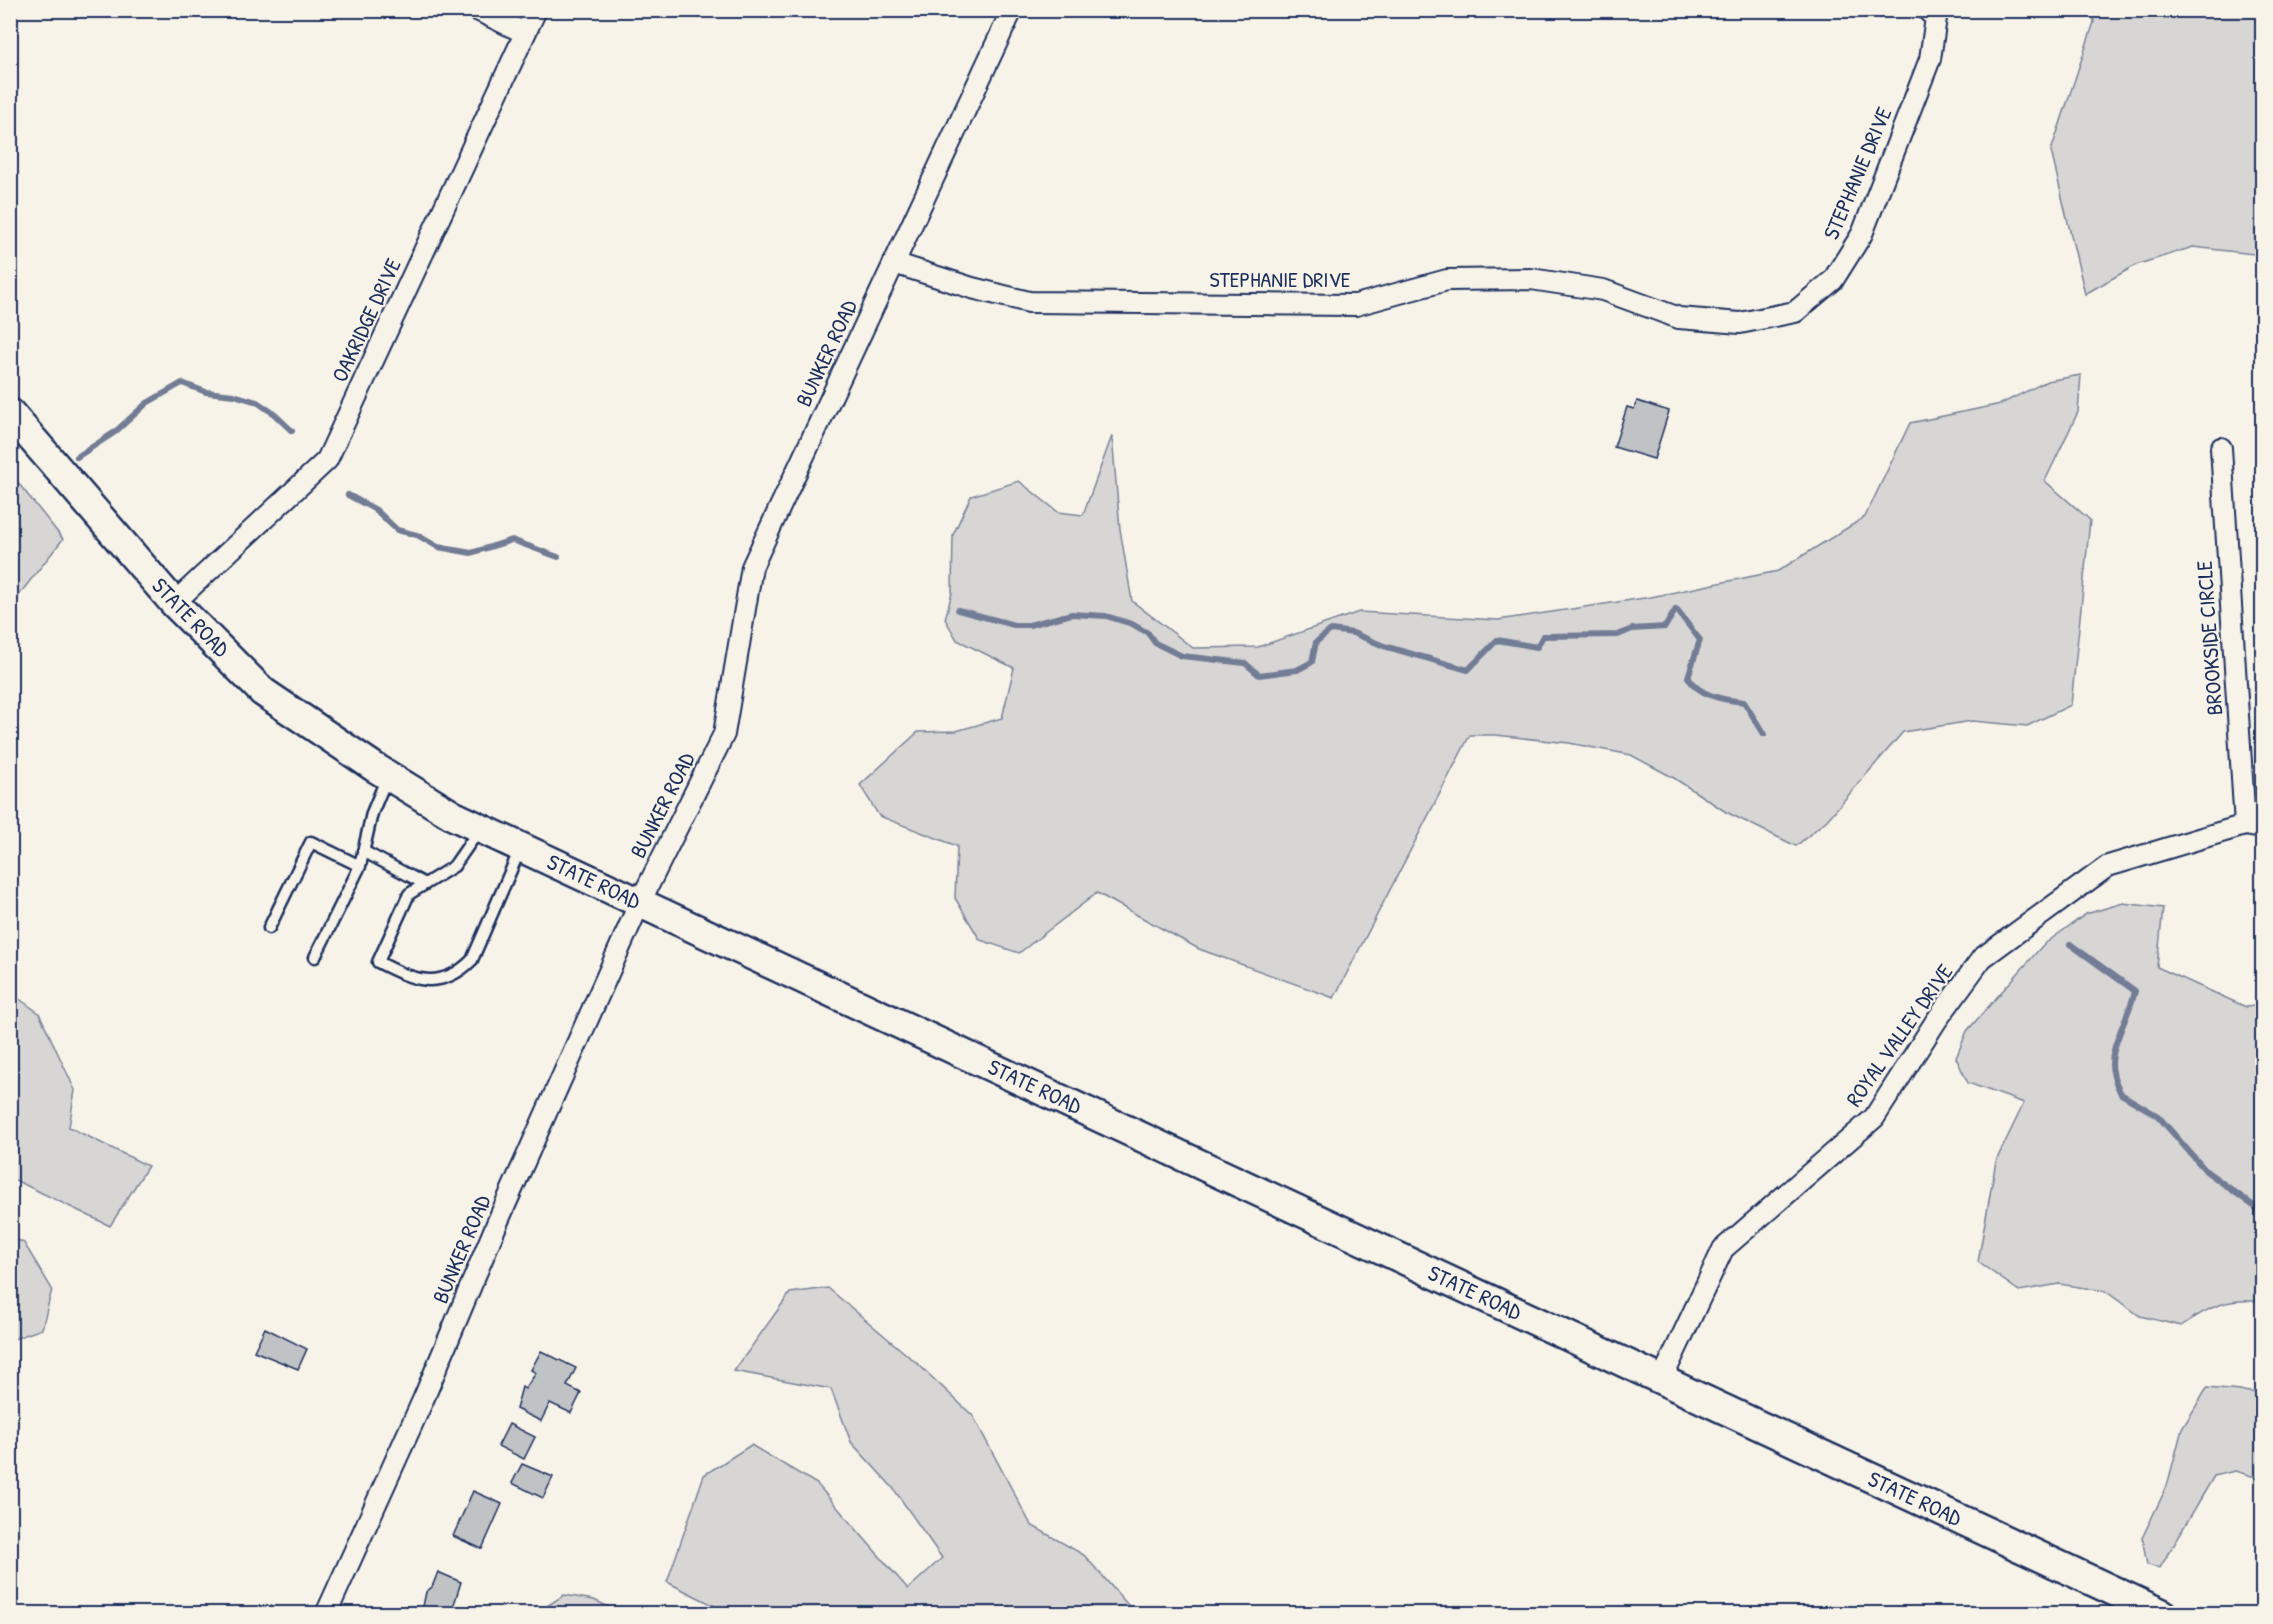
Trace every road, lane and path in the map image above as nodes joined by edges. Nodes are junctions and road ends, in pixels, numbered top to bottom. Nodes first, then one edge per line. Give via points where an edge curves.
1 (477, 10) edge
2 (1012, 10) edge
3 (1931, 14) edge
4 (529, 18) edge
5 (894, 263) junction
6 (10, 413) edge
7 (2221, 448) dead end
8 (174, 603) junction
9 (388, 776) junction
10 (2254, 826) edge
11 (481, 829) junction
12 (521, 847) junction
13 (363, 851) junction
14 (360, 866) junction
15 (425, 884) junction
16 (640, 902) junction
17 (269, 928) dead end
18 (315, 957) dead end
19 (1662, 1379) junction
20 (326, 1614) edge
21 (2163, 1614) edge

1 - 4 street
2 - 5 street, BUNKER ROAD
3 - 5 street, STEPHANIE DRIVE via 1930,58 1862,234 1833,280 1795,312 1740,323 1679,318 1603,290 1531,279 1447,280 1356,305 1029,302
4 - 8 street, OAKRIDGE DRIVE via 327,460
5 - 16 street, BUNKER ROAD via 752,567 724,734
6 - 8 main road, STATE ROAD
7 - 10 street, BROOKSIDE CIRCLE
8 - 9 main road, STATE ROAD via 263,692
9 - 11 main road, STATE ROAD
9 - 13 lane via 372,813
10 - 19 street, ROYAL VALLEY DRIVE via 2108,866 1982,958 1874,1118 1723,1249
11 - 12 main road, STATE ROAD
11 - 15 lane via 454,866
12 - 15 lane via 471,960 458,974 427,981 403,975 378,962 409,894
12 - 16 main road, STATE ROAD
13 - 14 lane
13 - 15 lane
14 - 17 lane via 311,842
14 - 18 lane
16 - 19 main road, STATE ROAD
16 - 20 street, BUNKER ROAD
19 - 21 main road, STATE ROAD

